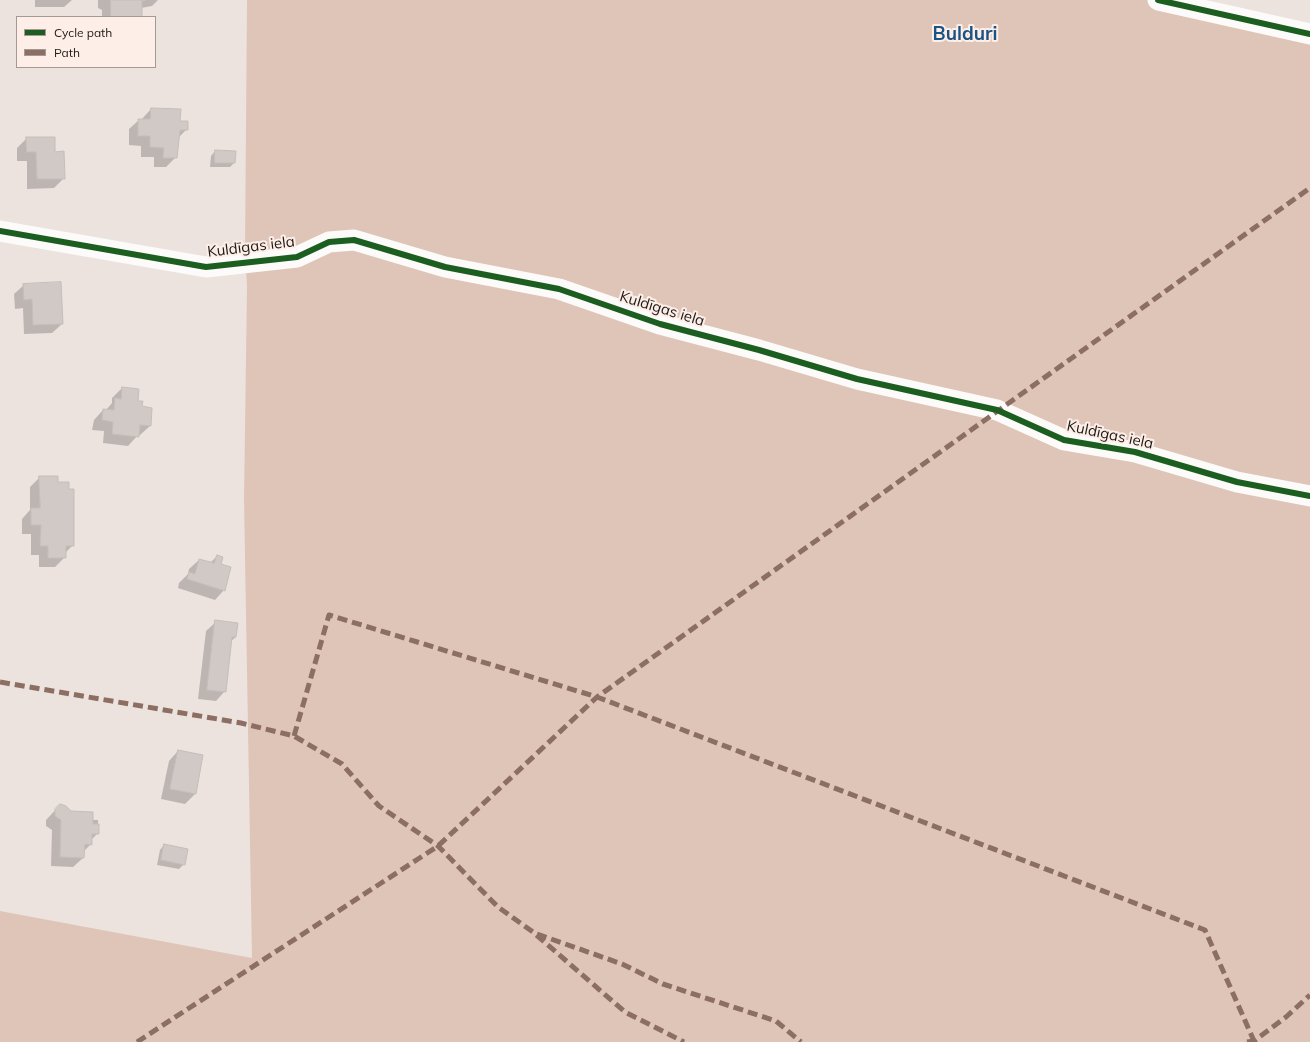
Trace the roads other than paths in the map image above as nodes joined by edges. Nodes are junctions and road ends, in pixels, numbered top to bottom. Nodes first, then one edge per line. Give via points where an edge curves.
1 (1158, 0) edge
2 (1310, 34) edge
3 (0, 231) edge
4 (1310, 496) edge

1 - 2 street
3 - 4 street, Kuldīgas iela via 206,267 297,257 329,242 354,240 445,267 559,289 660,324 857,379 997,410 1064,440 1135,452 1238,482

